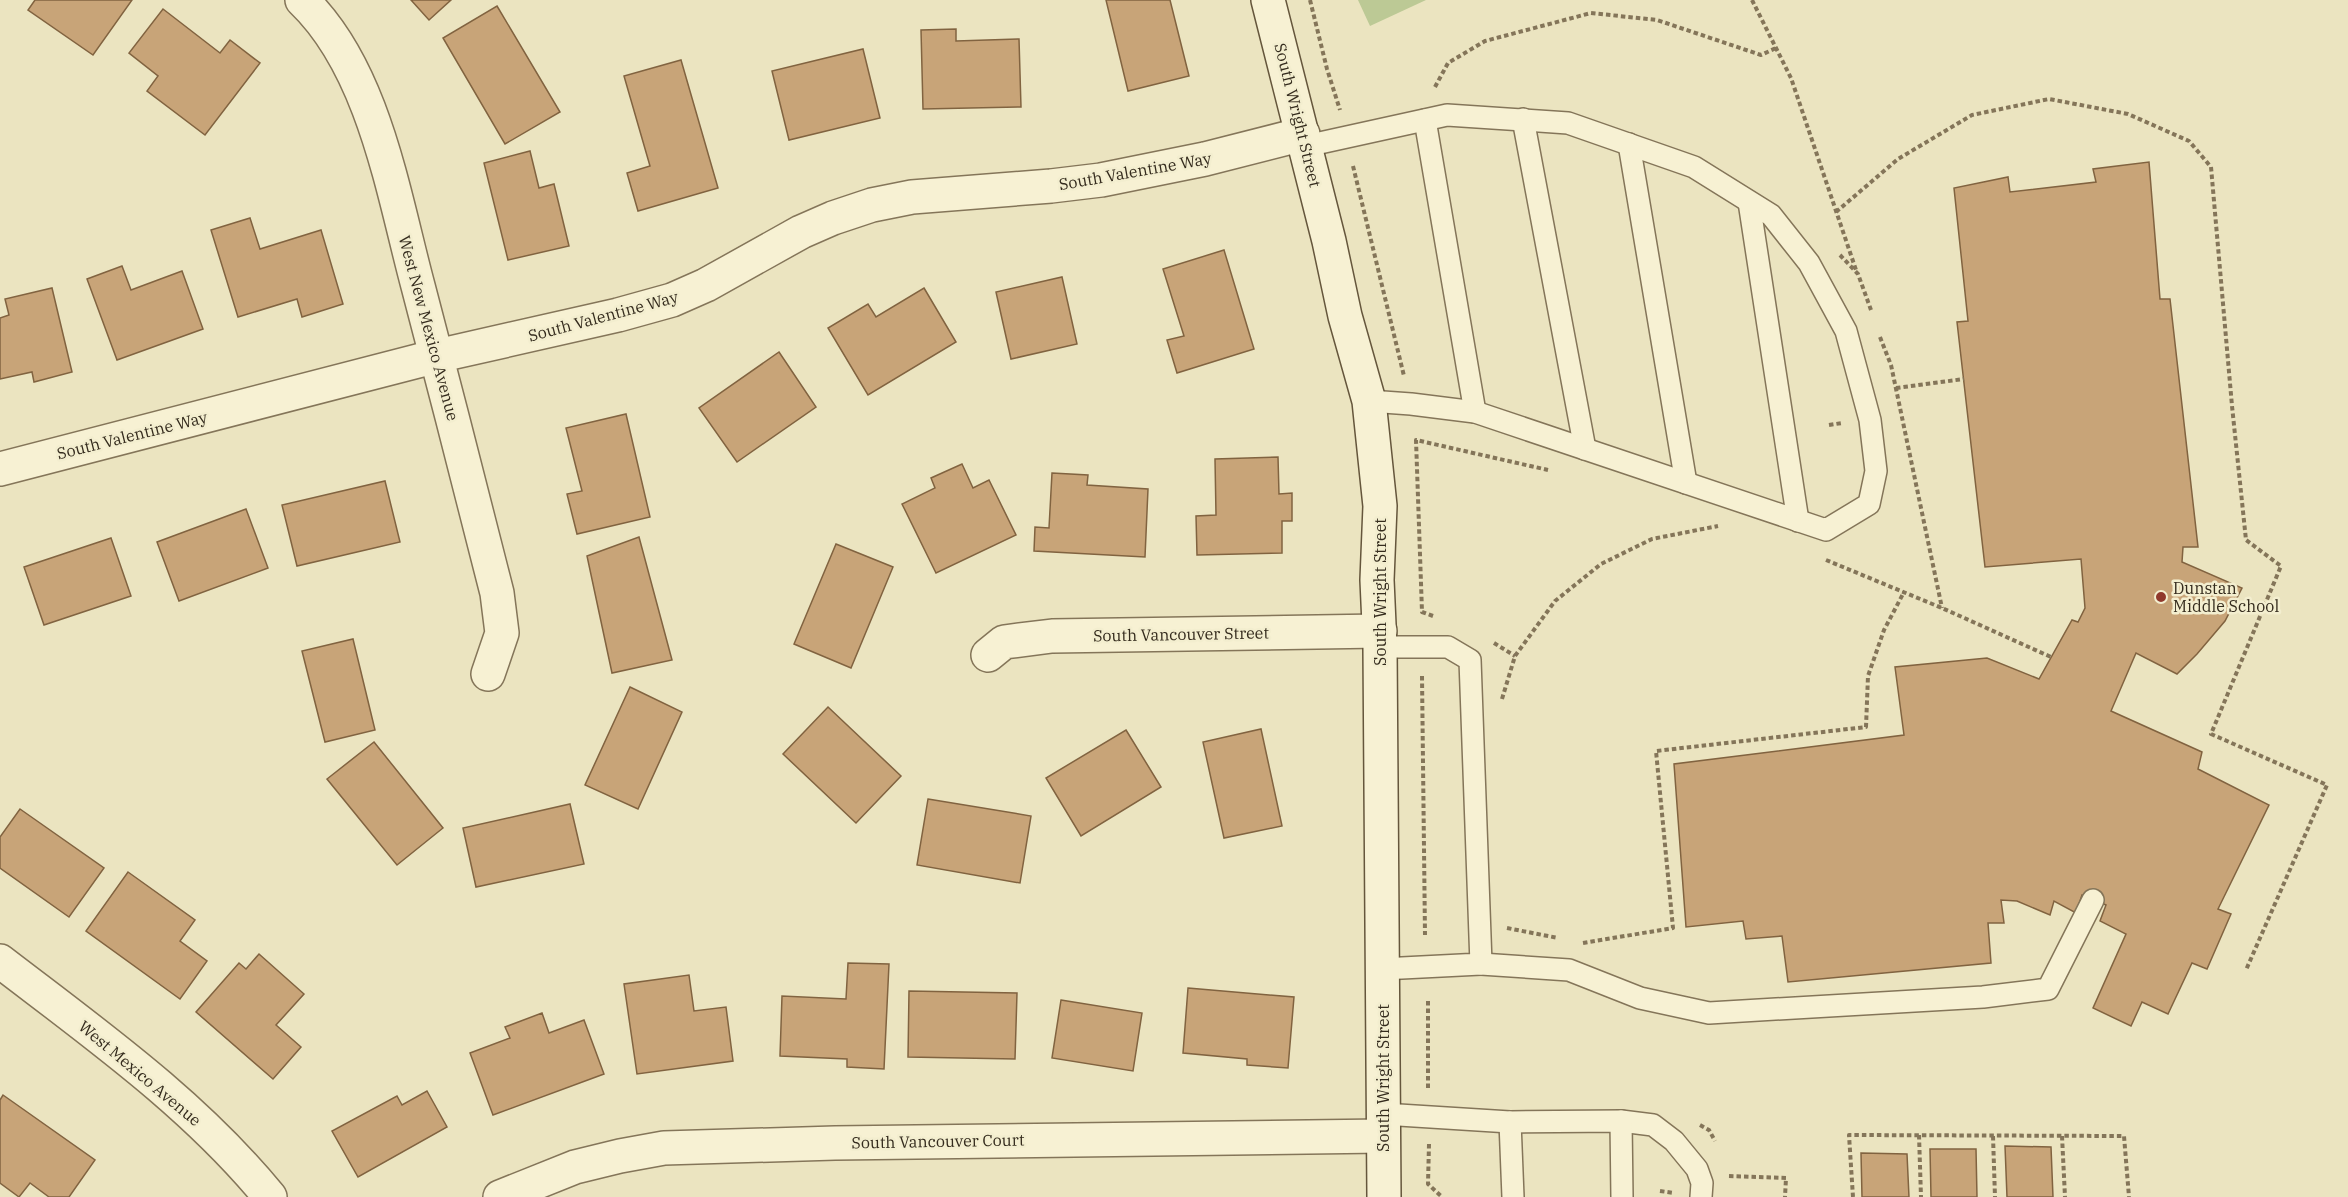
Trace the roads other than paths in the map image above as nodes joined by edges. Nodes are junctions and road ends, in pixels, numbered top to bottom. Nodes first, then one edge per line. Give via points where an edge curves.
1 (302, 0) edge
2 (1268, 0) edge
3 (1523, 119) junction
4 (1425, 120) junction
5 (1304, 140) junction
6 (1629, 144) junction
7 (1749, 202) junction
8 (437, 356) junction
9 (1369, 401) junction
10 (1475, 412) junction
11 (1585, 449) junction
12 (0, 469) edge
13 (1686, 483) junction
14 (1798, 521) junction
15 (1380, 639) junction
16 (988, 655) dead end
17 (488, 674) dead end
18 (2093, 900) dead end
19 (0, 961) edge
20 (1481, 964) junction
21 (1382, 969) junction
22 (1621, 1121) junction
23 (1510, 1122) junction
24 (1383, 1125) junction
25 (270, 1197) edge
26 (500, 1197) edge
27 (1384, 1197) edge
28 (1513, 1197) edge
29 (1622, 1197) edge
30 (1701, 1197) edge

1 - 8 street, West New Mexico Avenue via 338,45 358,82 379,140
2 - 5 street, South Wright Street
3 - 4 lane via 1447,115
3 - 6 lane via 1568,123
3 - 11 lane
4 - 5 lane
4 - 10 lane
5 - 8 street, South Valentine Way via 1101,180 912,197 872,205 801,232 672,300
5 - 9 street, South Wright Street
6 - 7 lane via 1694,167
6 - 13 lane
7 - 14 lane
7 - 14 lane via 1771,215 1809,263 1846,331 1870,420 1876,471 1869,504 1826,530
8 - 12 street, South Valentine Way
8 - 17 street, West New Mexico Avenue via 501,616 502,633
9 - 10 lane
9 - 15 street, South Wright Street via 1380,506
10 - 11 lane
11 - 13 lane
13 - 14 lane
15 - 16 street, South Vancouver Street via 1052,636 1004,642
15 - 20 lane via 1448,647 1470,660
15 - 21 street, South Wright Street
18 - 20 lane via 2048,989 1983,997 1709,1013 1640,998 1569,970
19 - 25 street, West Mexico Avenue via 162,1087
20 - 21 lane
21 - 24 street, South Wright Street
22 - 23 lane
22 - 29 lane
22 - 30 lane via 1653,1125 1674,1141 1696,1169 1702,1183
23 - 24 lane via 1429,1116
23 - 28 lane
24 - 26 street, South Vancouver Court via 664,1148 575,1167
24 - 27 street, South Wright Street

